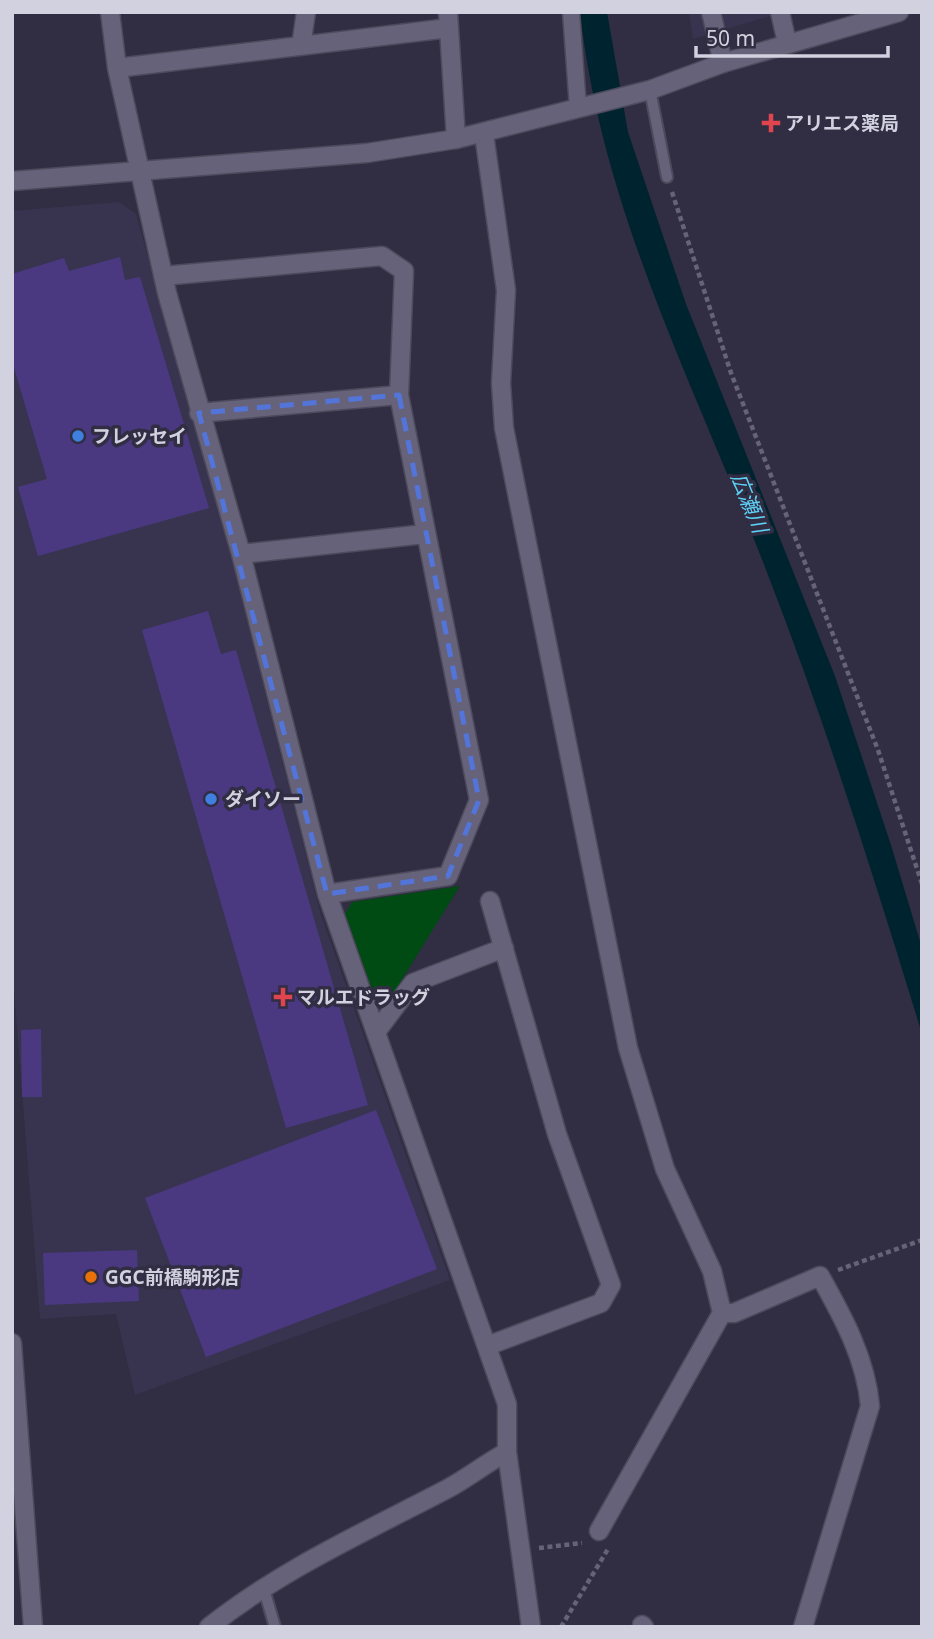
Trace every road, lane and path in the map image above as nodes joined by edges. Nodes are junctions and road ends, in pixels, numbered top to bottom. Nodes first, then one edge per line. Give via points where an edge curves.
1 (110, 12) edge
2 (306, 12) edge
3 (571, 12) edge
4 (712, 12) edge
5 (780, 12) edge
6 (899, 12) edge
7 (449, 20) edge
8 (787, 43) junction
9 (301, 46) junction
10 (723, 63) junction
11 (117, 68) junction
12 (644, 91) junction
13 (583, 106) junction
14 (484, 134) junction
15 (456, 139) junction
16 (140, 173) junction
17 (667, 177) joint
18 (12, 181) edge
19 (163, 276) junction
20 (400, 396) junction
21 (199, 413) junction
22 (425, 534) junction
23 (241, 554) junction
24 (922, 884) edge
25 (327, 894) junction
26 (490, 901) dead end
27 (503, 948) junction
28 (376, 1032) junction
29 (922, 1240) edge
30 (820, 1276) junction
31 (722, 1312) junction
32 (12, 1343) edge
33 (487, 1346) junction
34 (507, 1452) junction
35 (18, 1528) edge
36 (599, 1531) joint
37 (520, 1550) junction
38 (264, 1586) junction
39 (33, 1627) edge
40 (209, 1627) edge
41 (275, 1627) edge
42 (531, 1627) edge
43 (803, 1627) edge

1 - 11 street
2 - 9 street
3 - 13 street
4 - 10 street
5 - 8 street
6 - 8 street
7 - 9 street
7 - 15 street
8 - 10 street
9 - 11 street
10 - 12 street
11 - 16 street
12 - 13 street
12 - 17 lane
13 - 14 street
14 - 15 street
14 - 31 street via 506,290 501,383 504,428 626,1035 665,1169 712,1271
15 - 16 street via 367,153
16 - 18 street
16 - 19 street
17 - 24 path via 731,373 878,750
19 - 20 street via 382,256 404,271
19 - 21 street
20 - 21 street
20 - 22 street
21 - 23 street
22 - 23 street
22 - 25 street via 478,800 448,876
23 - 25 street
25 - 28 street
26 - 27 street
27 - 28 street via 413,983
27 - 33 street via 557,1134 611,1285 601,1303
28 - 33 street
29 - 30 path
30 - 31 street via 734,1313
30 - 43 street via 848,1324 870,1406
31 - 36 street
32 - 35 street
33 - 34 street via 507,1404
34 - 37 street
34 - 38 street via 451,1487
35 - 39 street
36 - 37 path via 591,1542
37 - 42 street
38 - 40 street
38 - 41 lane

